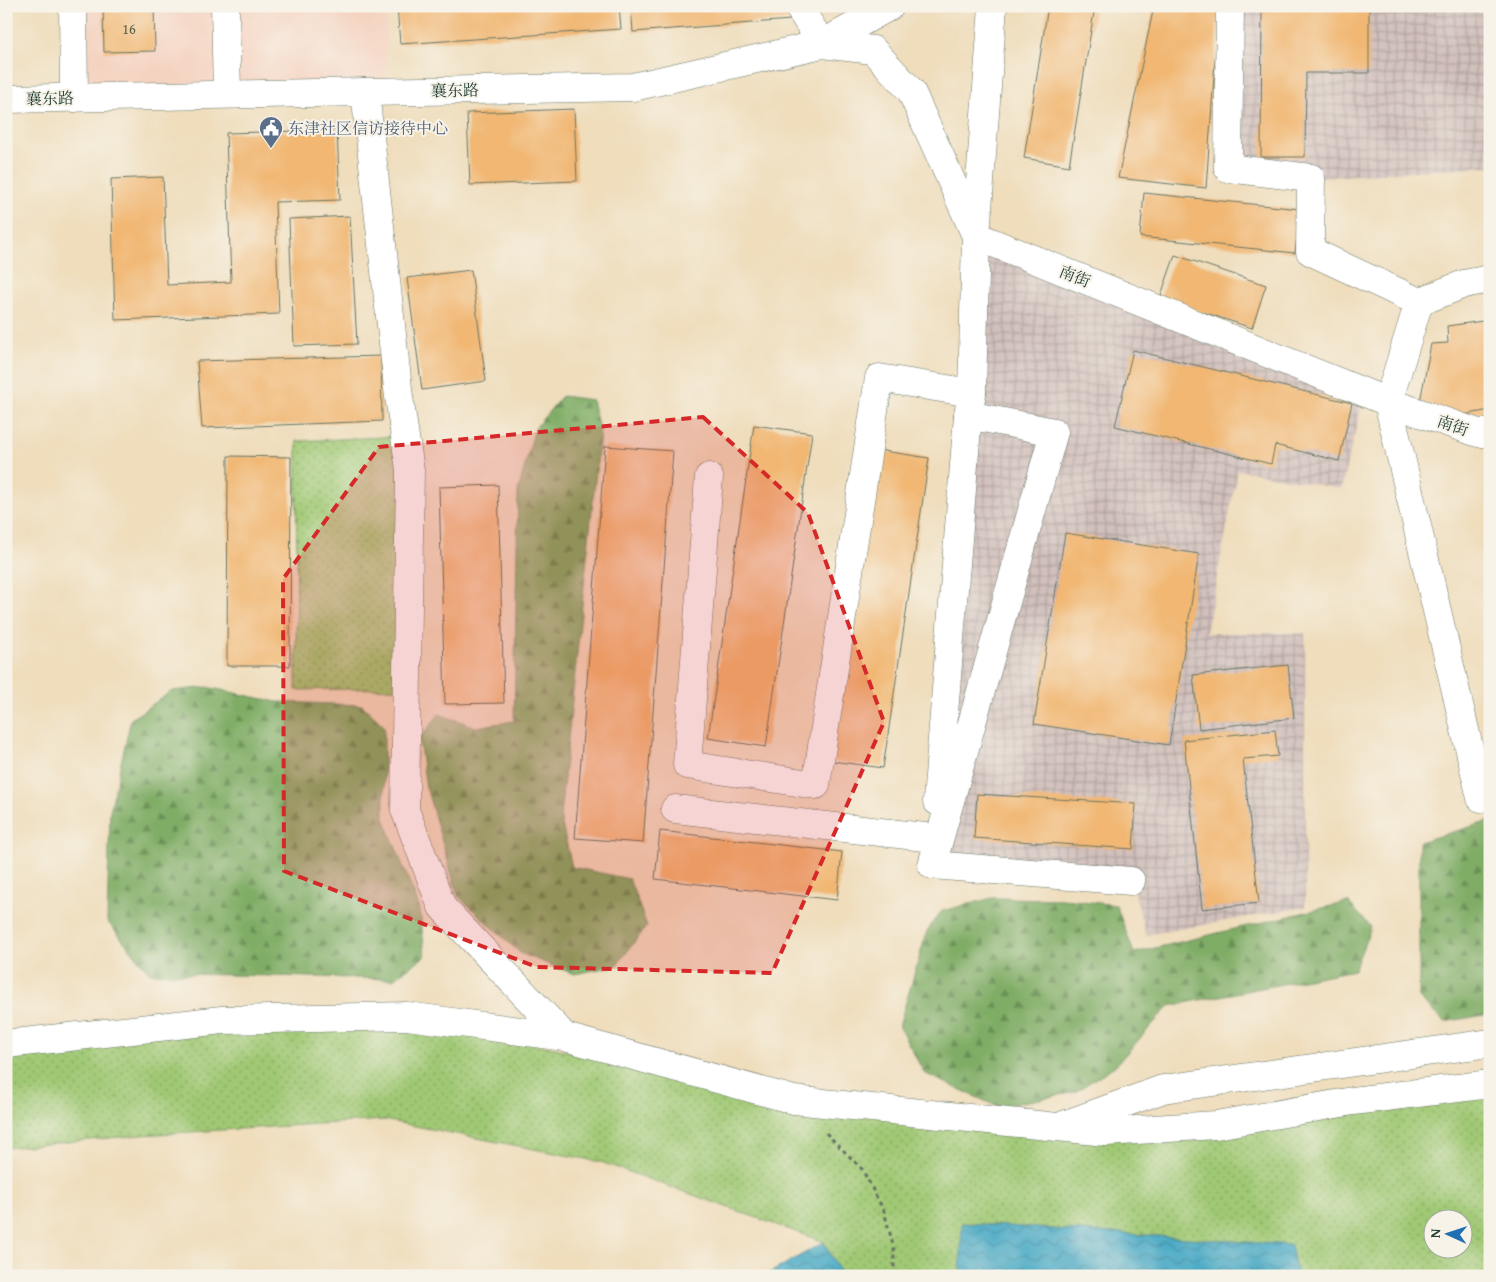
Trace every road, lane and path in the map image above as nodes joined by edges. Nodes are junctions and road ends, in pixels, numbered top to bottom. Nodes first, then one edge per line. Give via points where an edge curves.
1 (73, 6) edge
2 (225, 6) edge
3 (798, 6) edge
4 (890, 6) edge
5 (993, 6) edge
6 (1230, 6) edge
7 (822, 44) junction
8 (366, 92) junction
9 (227, 94) junction
10 (74, 98) junction
11 (6, 99) edge
12 (976, 236) junction
13 (1490, 279) edge
14 (1419, 302) junction
15 (1388, 402) junction
16 (970, 404) junction
17 (1490, 433) edge
18 (709, 477) dead end
19 (1481, 798) dead end
20 (675, 809) dead end
21 (934, 838) junction
22 (932, 865) junction
23 (1131, 881) dead end
24 (565, 1037) junction
25 (1490, 1043) edge
26 (6, 1044) edge
27 (1490, 1084) edge
28 (794, 1100) junction
29 (1058, 1127) junction
30 (894, 1276) edge

1 - 10 street
2 - 9 street
3 - 7 street
4 - 7 street, 襄东路
5 - 12 street
6 - 14 street via 1228,168 1311,178 1310,251
7 - 8 street, 襄东路 via 633,87
7 - 12 street via 873,50 910,92
8 - 9 street, 襄东路
8 - 24 street via 410,470 405,810 442,908
9 - 10 street, 襄东路
10 - 11 street, 襄东路
12 - 15 street, 南街
12 - 16 street
13 - 14 street via 1464,284
14 - 15 street
15 - 17 street, 南街 via 1478,433
15 - 19 street
16 - 18 street via 879,378 816,785 688,765
16 - 21 street
16 - 22 street via 1054,432
20 - 21 street
21 - 22 street
22 - 23 street
24 - 26 street via 407,1016 222,1020
24 - 28 street
25 - 29 street via 1163,1089
27 - 29 street via 1353,1101 1216,1125 1106,1132
28 - 29 street
28 - 30 path via 862,1169 884,1211 894,1249

